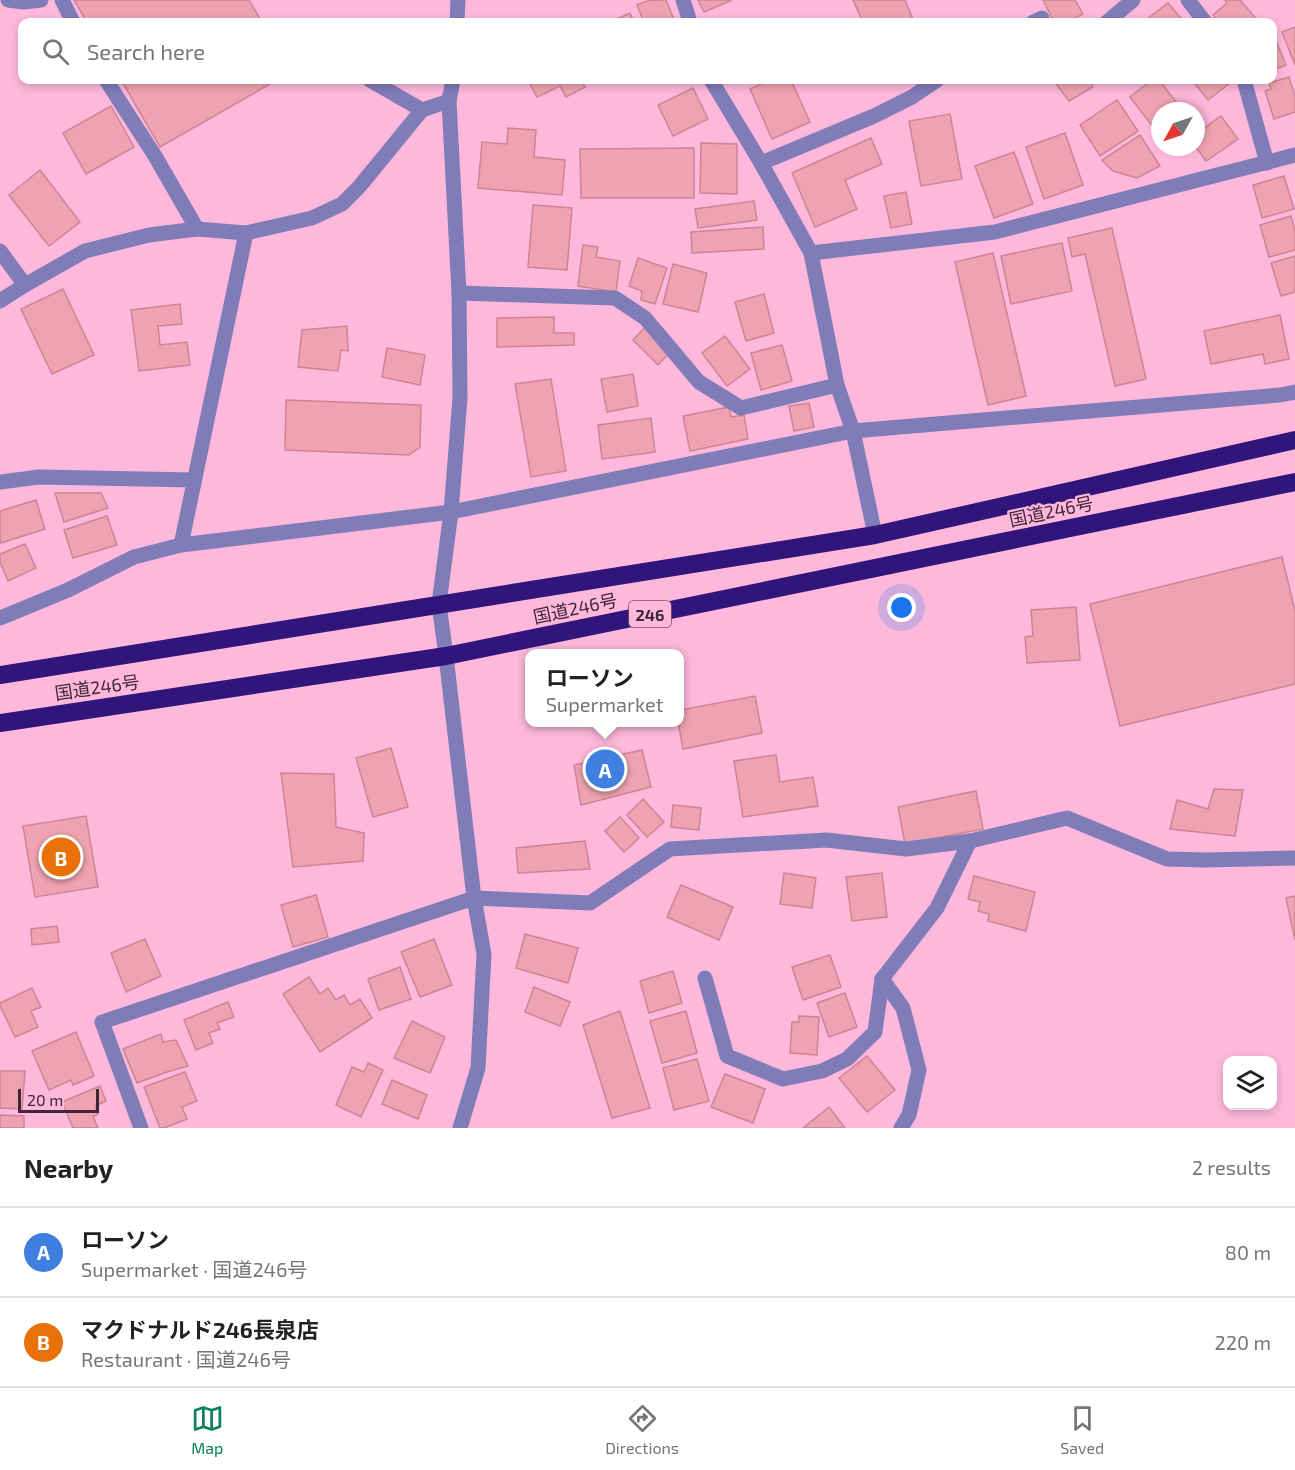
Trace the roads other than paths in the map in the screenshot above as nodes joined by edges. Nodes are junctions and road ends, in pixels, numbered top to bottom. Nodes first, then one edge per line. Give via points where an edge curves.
1 (8, 0) edge
2 (41, 0) edge
3 (62, 0) edge
4 (683, 0) edge
5 (1133, 0) edge
6 (1188, 0) edge
7 (460, 2) edge
8 (71, 18) edge
9 (458, 18) edge
10 (689, 18) edge
11 (1112, 18) edge
12 (1202, 18) edge
13 (109, 84) edge
14 (377, 84) edge
15 (452, 84) edge
16 (713, 84) edge
17 (931, 84) edge
18 (1245, 84) edge
19 (449, 101) junction
20 (422, 110) junction
21 (1295, 155) edge
22 (761, 163) junction
23 (1267, 163) junction
24 (197, 229) junction
25 (246, 233) junction
26 (0, 251) edge
27 (811, 253) junction
28 (25, 285) junction
29 (459, 293) junction
30 (0, 301) edge
31 (837, 385) junction
32 (1295, 392) edge
33 (853, 431) junction
34 (1295, 440) edge
35 (194, 480) junction
36 (0, 482) edge
37 (1295, 482) edge
38 (451, 512) junction
39 (876, 535) junction
40 (181, 545) junction
41 (439, 604) junction
42 (0, 618) edge
43 (446, 656) junction
44 (0, 675) edge
45 (0, 723) edge
46 (970, 841) junction
47 (1295, 858) edge
48 (474, 898) junction
49 (705, 978) dead end
50 (882, 980) junction
51 (141, 1128) edge
52 (460, 1128) edge
53 (901, 1128) edge

1 - 2 street
3 - 8 street
4 - 10 street
5 - 11 street
6 - 12 street
7 - 9 street
13 - 24 street
14 - 20 street
15 - 19 street
16 - 22 street
17 - 22 street via 874,116
18 - 23 street
19 - 20 street
19 - 29 street
20 - 25 street via 342,204 312,218
21 - 23 street
22 - 27 street
23 - 27 street via 995,232
24 - 25 street
24 - 28 street via 149,235 86,251
25 - 35 street
26 - 28 street
27 - 31 street
28 - 30 street
29 - 31 street via 615,298 645,318 699,382 741,408
29 - 38 street via 460,398
31 - 33 street
32 - 33 street
33 - 38 street
33 - 39 street
34 - 39 highway, 国道246号 / 246
35 - 36 street via 39,477
35 - 40 street
37 - 43 highway, 国道246号 / 246
38 - 40 street
38 - 41 street
39 - 41 highway, 国道246号 / 246
40 - 42 street via 134,557
41 - 43 street
41 - 44 highway, 国道246号 / 246
43 - 45 highway, 国道246号 / 246
43 - 48 street
46 - 47 street via 1067,818 1167,859
46 - 48 street via 906,849 826,840 670,849 590,903
46 - 50 street via 937,908
48 - 51 street via 102,1022
48 - 52 street via 484,954 482,1017 478,1068
49 - 50 street via 727,1056 783,1079 822,1071 847,1059 875,1032
50 - 53 street via 903,1008 919,1070 909,1115

